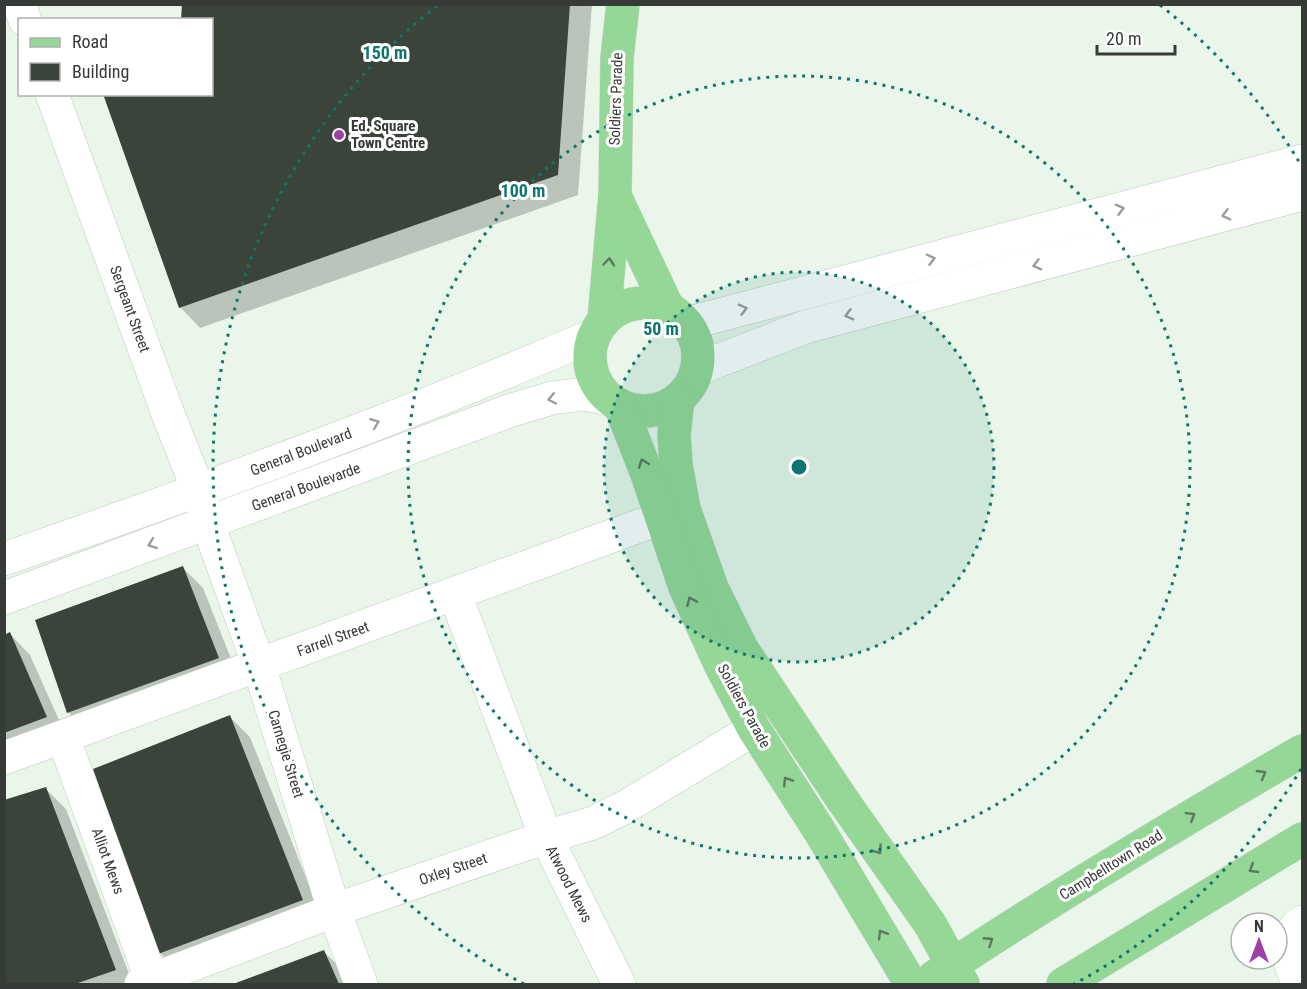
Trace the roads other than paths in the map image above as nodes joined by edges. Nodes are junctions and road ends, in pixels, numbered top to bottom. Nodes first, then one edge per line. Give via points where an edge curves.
1 (623, 4) edge
2 (53, 96) edge
3 (1302, 161) edge
4 (1302, 173) edge
5 (1209, 186) junction
6 (615, 194) junction
7 (1302, 194) edge
8 (677, 316) junction
9 (599, 328) junction
10 (697, 369) junction
11 (678, 399) junction
12 (615, 402) junction
13 (199, 492) junction
14 (661, 519) junction
15 (208, 524) junction
16 (4, 559) edge
17 (455, 594) junction
18 (4, 598) edge
19 (724, 613) junction
20 (259, 666) junction
21 (754, 729) junction
22 (63, 737) junction
23 (1302, 751) edge
24 (4, 758) edge
25 (546, 837) junction
26 (1302, 839) edge
27 (334, 910) junction
28 (1302, 922) edge
29 (958, 975) edge
30 (149, 983) edge
31 (361, 984) edge
32 (619, 984) edge
33 (911, 984) edge
34 (923, 984) edge
35 (1063, 984) edge
36 (1300, 984) edge

1 - 6 main road, Soldiers Parade via 617,58
2 - 13 street, Sergeant Street
3 - 5 street
4 - 5 street via 1242,189
8 -> 5 street
6 - 8 main road, Soldiers Parade
9 -> 6 main road, Soldiers Parade
7 -> 10 street via 805,327
8 - 9 main road via 651,303 633,304 617,310
8 - 10 main road via 693,333
9 - 12 main road via 590,352 591,370 598,386
13 -> 9 street, General Boulevard via 538,360
10 - 11 main road via 690,386
11 - 12 main road via 650,411 634,411
11 - 19 main road, Soldiers Parade via 674,434 684,509
14 -> 12 main road, Soldiers Parade via 634,439
12 -> 15 street, General Boulevarde via 584,394 552,398
13 - 15 street, Sergeant Street
13 - 16 street, General Boulevard
14 - 17 street, Farrell Street
21 -> 14 main road, Soldiers Parade via 685,587
15 - 16 street via 193,516 166,516 64,553
15 -> 18 street, General Boulevarde
15 - 20 street, Carnegie Street
17 - 20 street, Farrell Street
17 - 25 street, Atwood Mews
19 - 21 main road via 726,642 764,705 762,722
19 -> 29 main road, Soldiers Parade via 754,668 930,924
20 - 22 street, Farrell Street
20 - 27 street, Carnegie Street
21 - 25 street, Oxley Street via 627,806 593,823
33 -> 21 main road, Soldiers Parade
22 - 24 street, Farrell Street
22 - 30 street, Alliot Mews
29 -> 23 main road, Campbelltown Road via 1221,798
25 - 27 street, Oxley Street
25 - 32 street, Atwood Mews
26 -> 35 main road
27 - 30 street, Oxley Street
27 - 31 street, Carnegie Street
28 - 36 street via 1292,933 1288,947 1291,970
29 - 34 main road, Campbelltown Road

